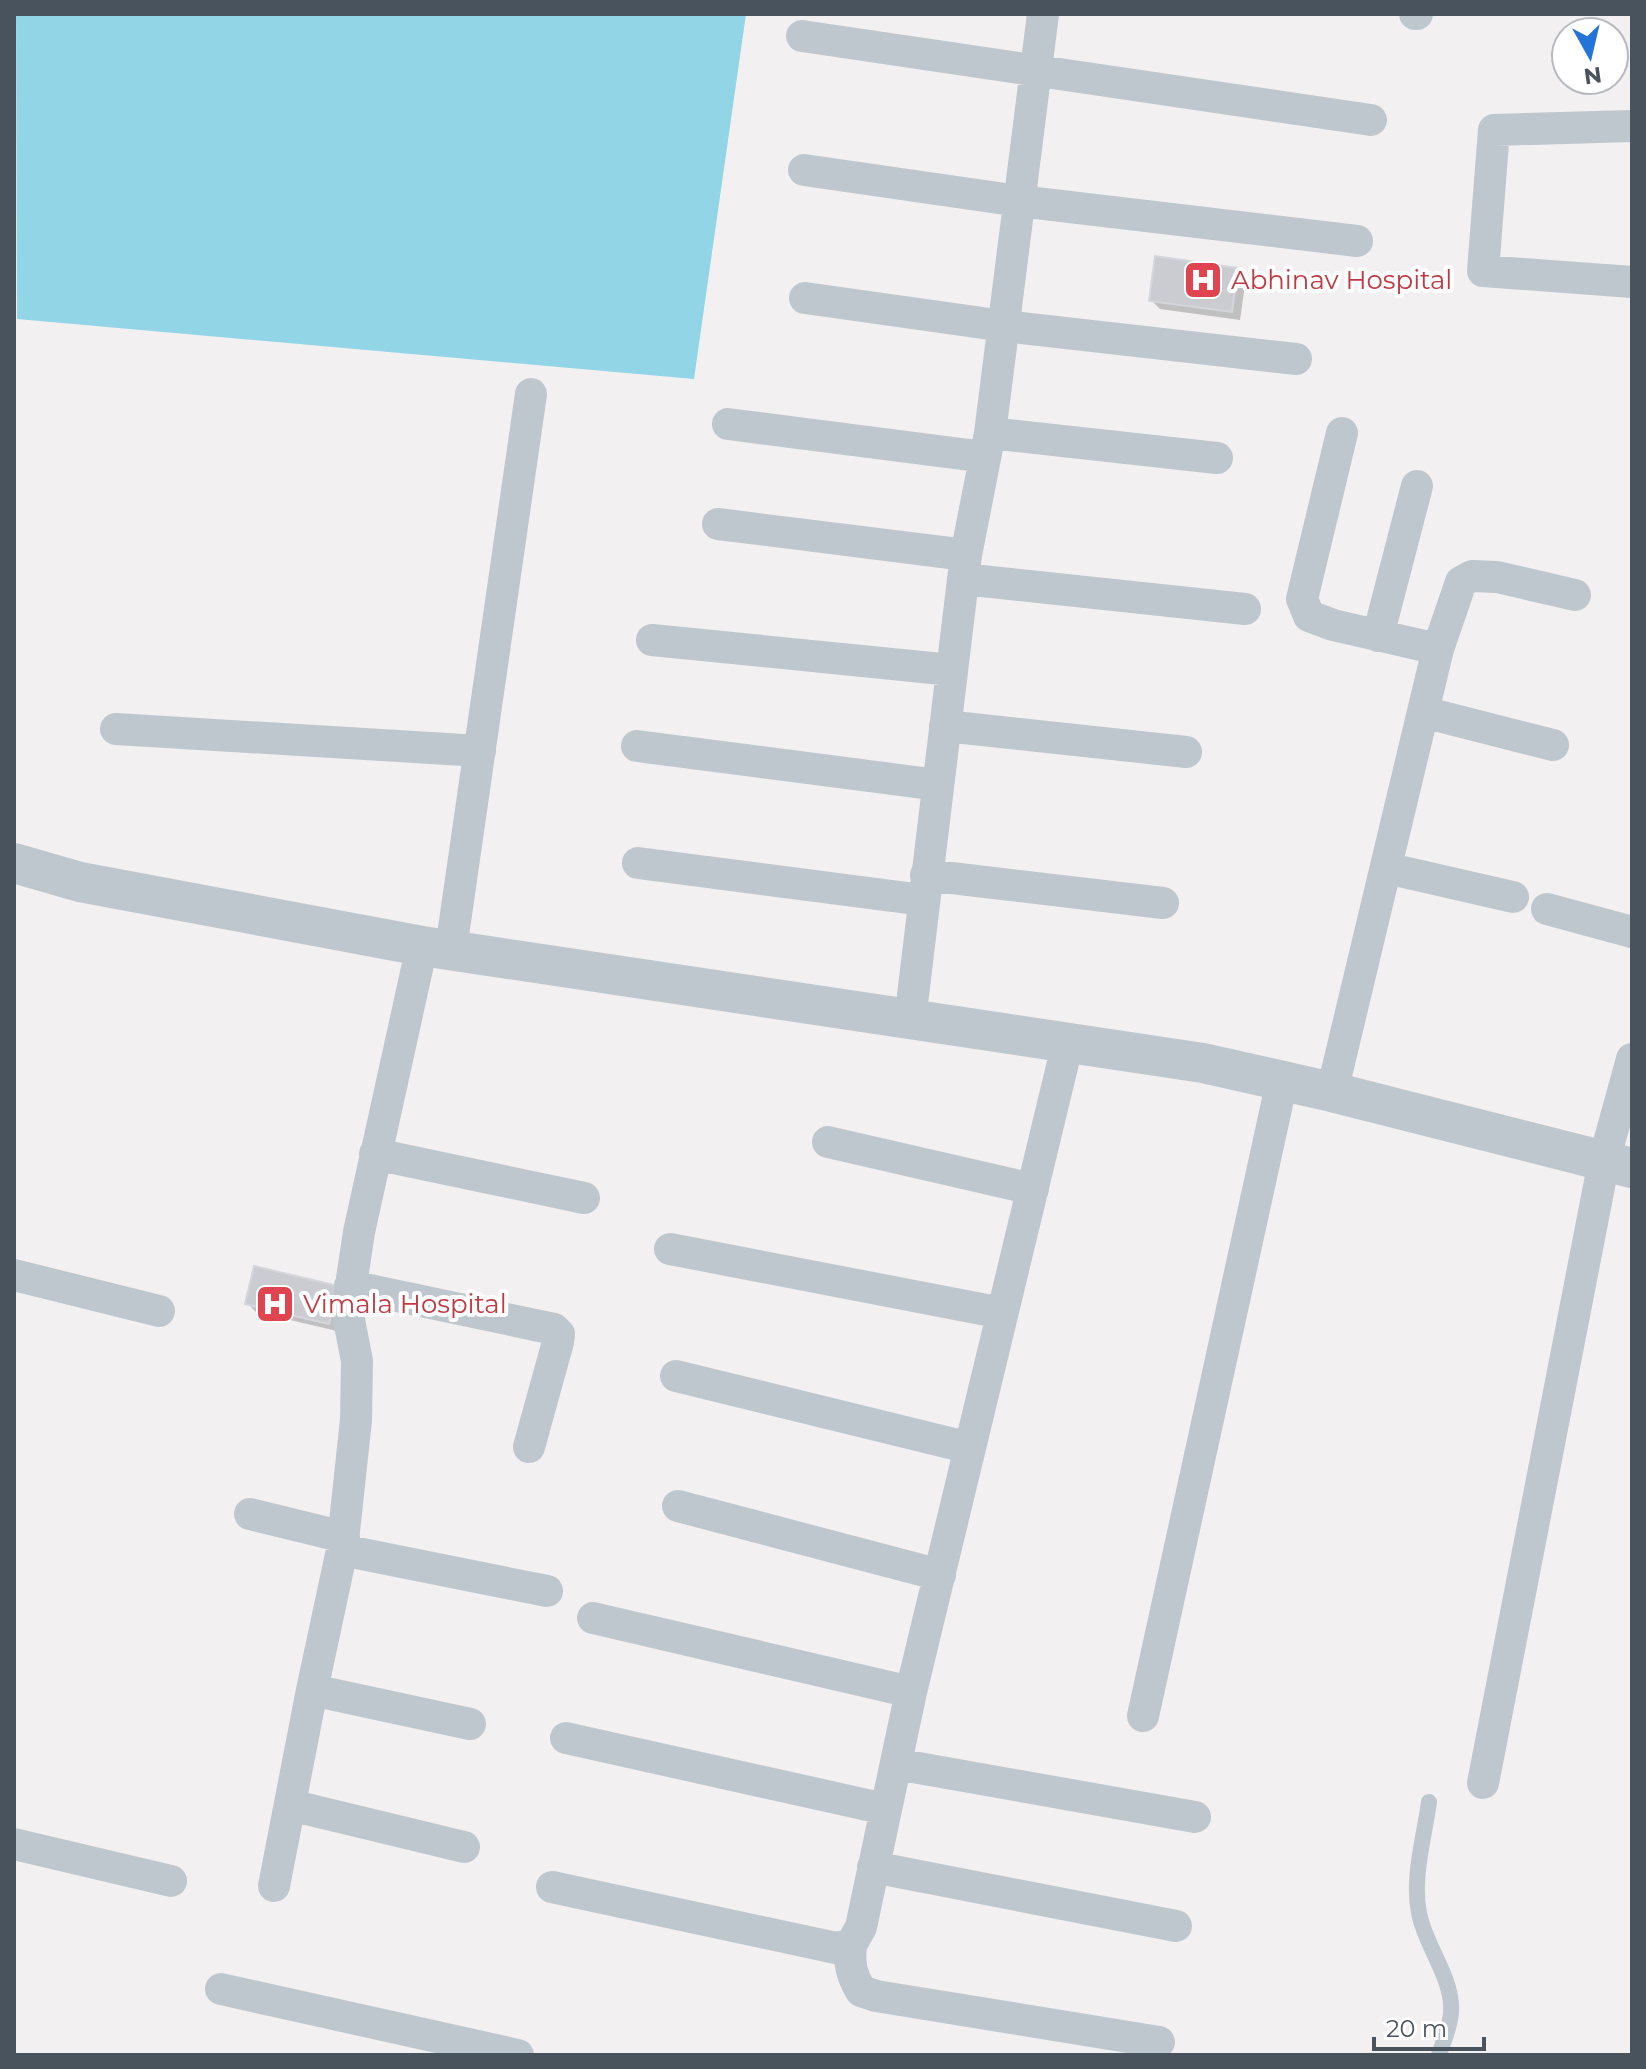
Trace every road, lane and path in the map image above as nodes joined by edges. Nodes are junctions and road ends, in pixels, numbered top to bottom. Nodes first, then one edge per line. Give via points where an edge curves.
1 (1043, 14) edge
2 (802, 36) dead end
3 (1036, 71) junction
4 (1371, 120) dead end
5 (1632, 126) edge
6 (804, 170) dead end
7 (1019, 201) junction
8 (1357, 241) dead end
9 (1632, 282) edge
10 (805, 298) dead end
11 (1004, 326) junction
12 (1296, 359) dead end
13 (531, 394) dead end
14 (728, 424) dead end
15 (1342, 433) dead end
16 (987, 445) junction
17 (1217, 458) dead end
18 (1417, 486) dead end
19 (718, 524) dead end
20 (965, 567) junction
21 (1575, 595) dead end
22 (1245, 609) dead end
23 (1378, 636) junction
24 (652, 640) dead end
25 (1438, 649) junction
26 (952, 670) junction
27 (1423, 712) junction
28 (945, 726) junction
29 (116, 729) dead end
30 (1553, 745) dead end
31 (637, 746) dead end
32 (480, 751) junction
33 (1186, 752) dead end
34 (938, 785) junction
35 (14, 863) edge
36 (638, 863) dead end
37 (1386, 868) junction
38 (925, 888) junction
39 (1513, 897) dead end
40 (1163, 903) dead end
41 (1547, 909) dead end
42 (1632, 932) edge
43 (437, 948) junction
44 (910, 1020) junction
45 (1068, 1042) junction
46 (1631, 1066) edge
47 (1282, 1081) junction
48 (1332, 1092) junction
49 (828, 1142) dead end
50 (375, 1154) junction
51 (1618, 1165) edge
52 (1033, 1189) junction
53 (584, 1198) dead end
54 (670, 1249) dead end
55 (14, 1275) edge
56 (350, 1286) junction
57 (159, 1311) dead end
58 (1002, 1313) junction
59 (676, 1376) dead end
60 (529, 1447) dead end
61 (970, 1448) junction
62 (678, 1506) dead end
63 (250, 1514) dead end
64 (343, 1543) junction
65 (940, 1575) junction
66 (547, 1591) dead end
67 (593, 1618) dead end
68 (312, 1690) junction
69 (911, 1692) junction
70 (1143, 1716) dead end
71 (470, 1724) dead end
72 (566, 1738) dead end
73 (896, 1764) junction
74 (1483, 1783) dead end
75 (1429, 1802) dead end
76 (290, 1805) junction
77 (885, 1809) junction
78 (1195, 1817) dead end
79 (14, 1844) edge
80 (464, 1847) dead end
81 (873, 1867) junction
82 (171, 1881) dead end
83 (274, 1886) dead end
84 (552, 1887) dead end
85 (1176, 1926) dead end
86 (851, 1945) junction
87 (221, 1989) dead end
88 (1159, 2042) dead end
89 (518, 2055) edge
90 (1439, 2055) edge

1 - 3 street
2 - 3 street
3 - 4 street
3 - 7 street
5 - 9 street via 1494,130 1483,271
6 - 7 street
7 - 8 street
7 - 11 street
10 - 11 street
11 - 12 street
11 - 16 street
13 - 32 street
14 - 16 street
15 - 23 street via 1302,599 1309,616
16 - 17 street
16 - 20 street
18 - 23 street
19 - 20 street
20 - 22 street
20 - 26 street
21 - 25 street via 1472,576 1461,582
23 - 25 street
24 - 26 street
25 - 27 street
26 - 28 street
27 - 30 street
27 - 37 street
28 - 33 street
28 - 34 street
29 - 32 street
31 - 34 street
32 - 43 street
34 - 38 street
35 - 43 street via 80,882
36 - 38 street
37 - 39 street
37 - 48 street
38 - 40 street
38 - 44 street
41 - 42 street
43 - 44 street
43 - 50 street
44 - 45 street
45 - 47 street
45 - 52 street
46 - 51 street
47 - 48 street
47 - 70 street
48 - 51 street
49 - 52 street
50 - 53 street
50 - 56 street
51 - 74 street
52 - 58 street
54 - 58 street
55 - 57 street
56 - 60 street via 554,1329 558,1342
56 - 64 street via 356,1420
58 - 61 street
59 - 61 street
61 - 65 street
62 - 65 street
63 - 64 street
64 - 66 street
64 - 68 street
65 - 69 street
67 - 69 street
68 - 71 street
68 - 76 street
69 - 73 street
72 - 77 street
73 - 77 street
73 - 78 street
75 - 90 lane via 1418,1911 1450,2001
76 - 80 street
76 - 83 street
77 - 81 street
79 - 82 street
81 - 85 street
81 - 86 street via 861,1927
84 - 86 street via 836,1948
86 - 88 street via 854,1979 861,1991 876,1996
87 - 89 street

